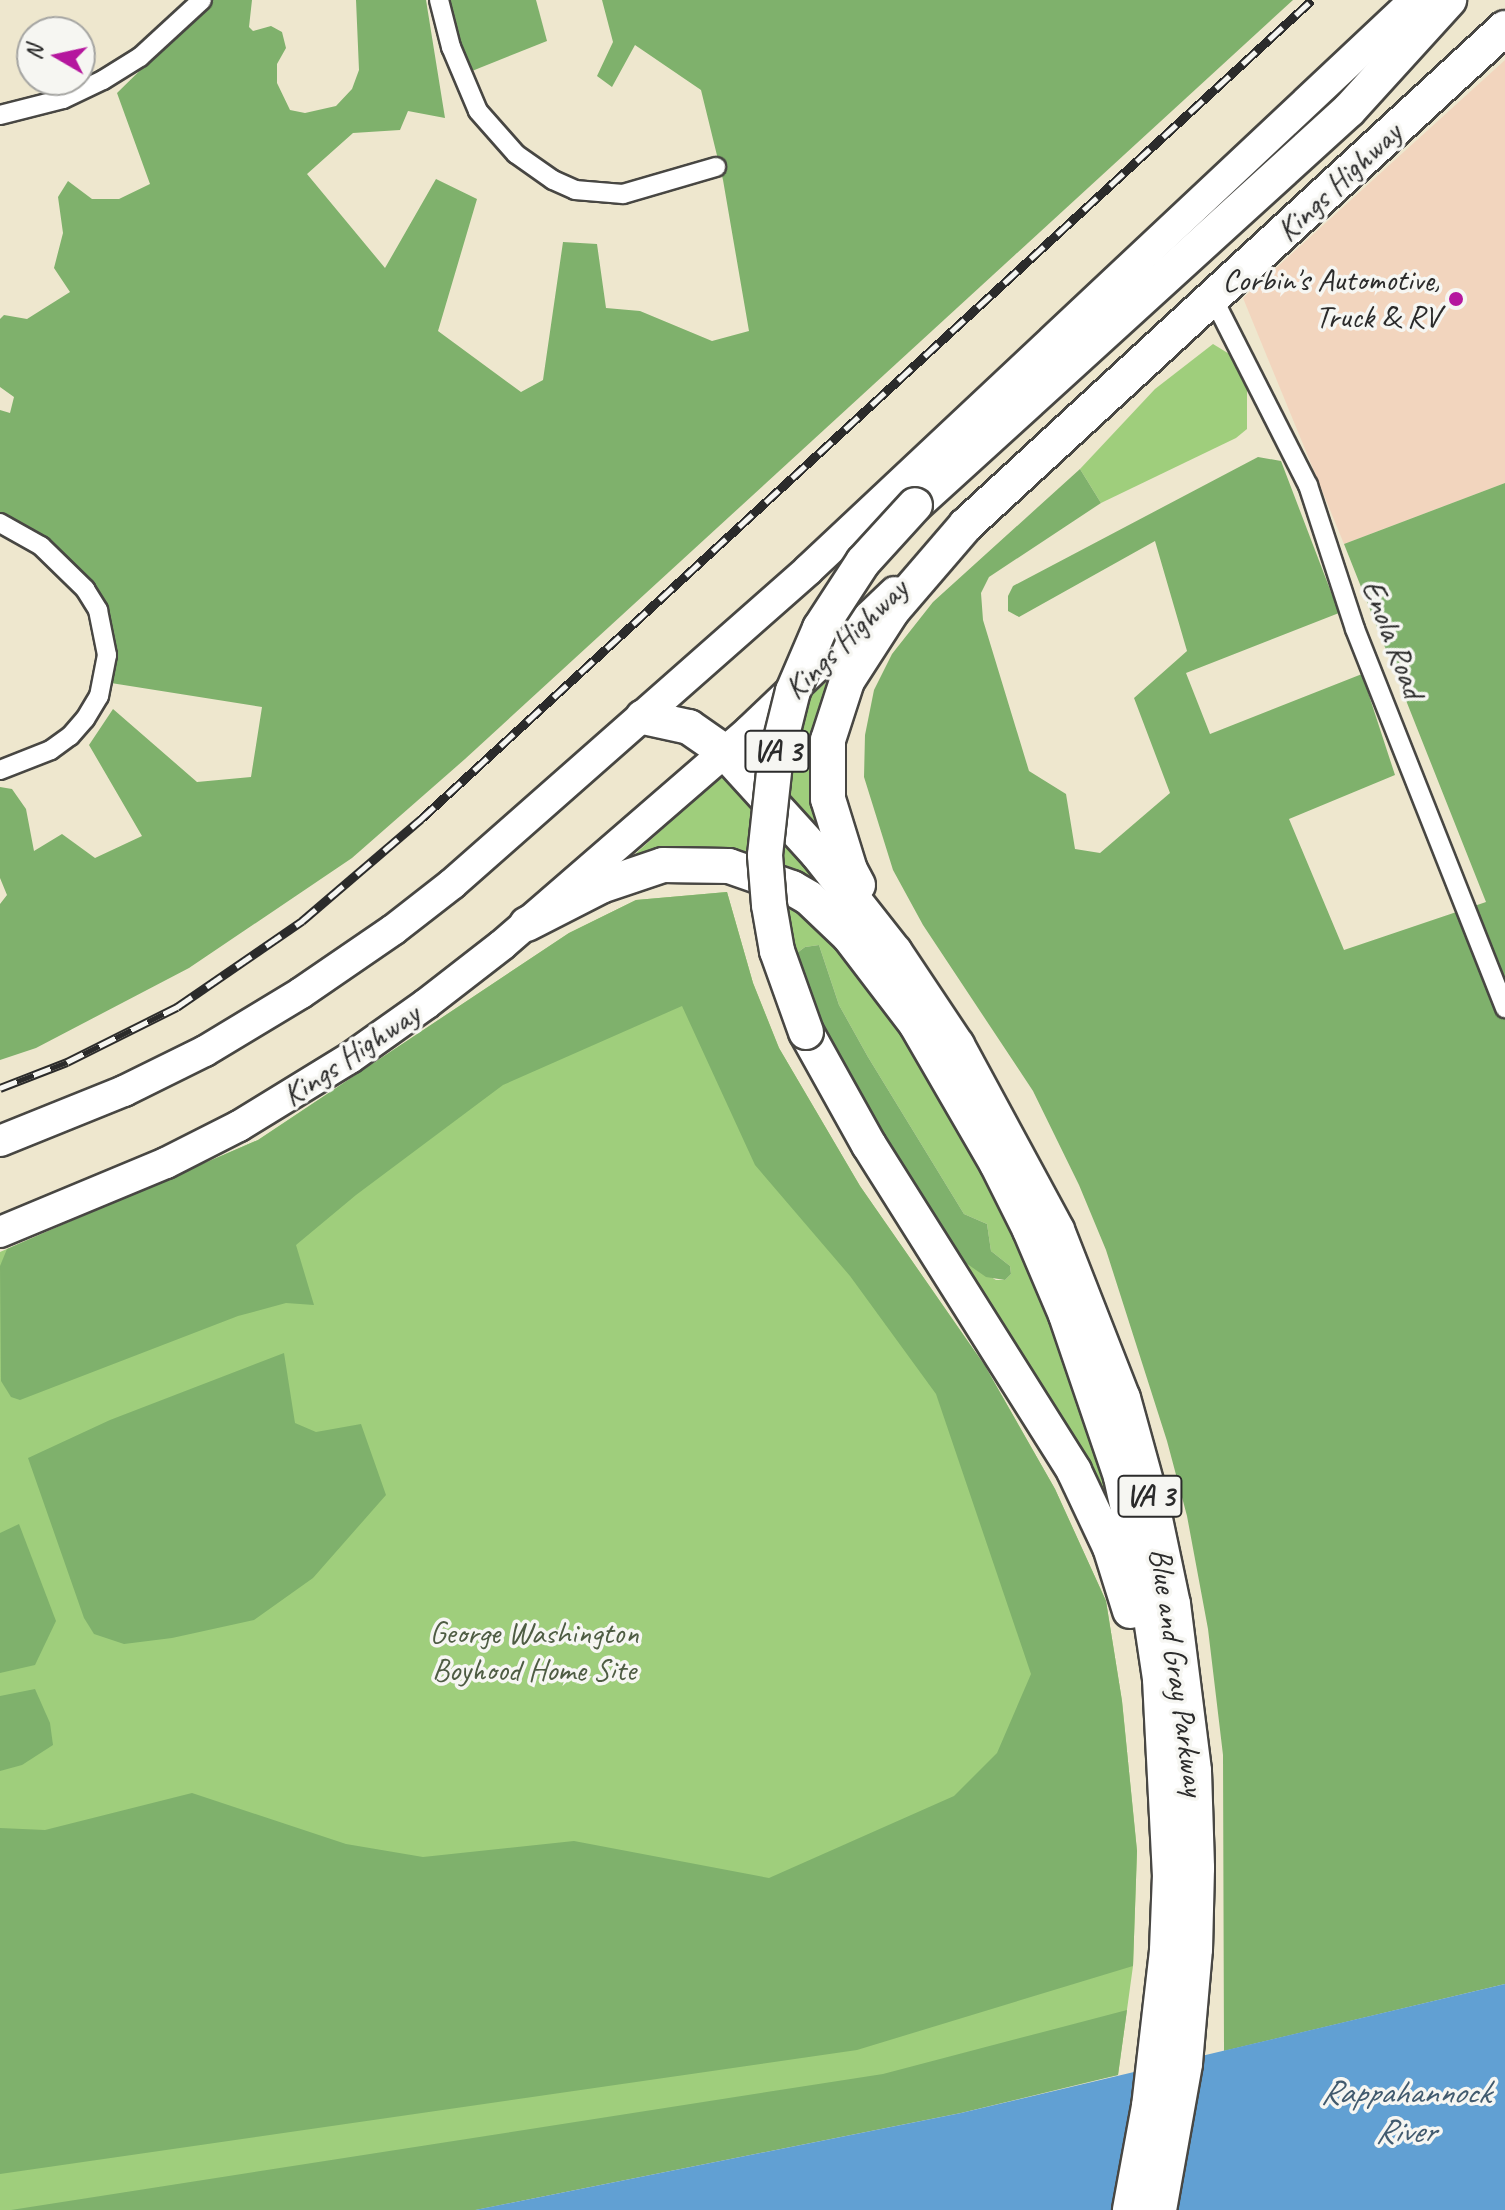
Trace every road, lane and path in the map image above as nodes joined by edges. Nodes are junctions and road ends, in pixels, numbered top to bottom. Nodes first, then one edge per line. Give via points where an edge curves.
1 (202, 0) edge
2 (439, 0) edge
3 (1415, 0) edge
4 (1449, 0) edge
5 (1505, 28) edge
6 (0, 115) edge
7 (716, 167) dead end
8 (1213, 298) junction
9 (0, 523) edge
10 (966, 525) junction
11 (643, 717) junction
12 (725, 752) junction
13 (0, 770) edge
14 (527, 924) junction
15 (895, 952) junction
16 (1505, 1008) edge
17 (0, 1141) edge
18 (0, 1232) edge
19 (1167, 1799) junction
20 (1181, 1950) junction
21 (1130, 2210) edge
22 (1159, 2210) edge

1 - 6 street via 140,57 103,80 63,99
2 - 7 street via 451,47 478,111 516,154 553,180 587,192 623,194
3 - 11 main road via 819,561
4 - 19 highway, VA 3, bridge via 1349,110 915,505 863,562 820,628 793,691 775,763 765,855 769,905 777,951 806,1032 869,1145 1089,1499 1131,1611 1149,1683
5 - 8 highway, Kings Highway / VA 3
8 - 10 highway, Kings Highway / VA 3
8 - 16 street, Enola Road via 1308,485 1355,629
9 - 13 street via 41,546 85,589 98,610 107,655 99,696 70,736 51,750
10 - 12 main road, Kings Highway
10 - 15 highway, VA 3 via 865,650 847,681 828,740 828,799 835,828 850,870
11 - 12 highway via 689,727
11 - 17 main road via 452,884 301,993 138,1084
12 - 14 main road, Kings Highway
12 - 15 highway via 817,853
14 - 18 main road, Kings Highway via 426,1004 267,1110 166,1163
14 - 19 highway via 643,870 685,864 729,866 809,898 884,979 997,1164 1060,1301 1100,1408 1149,1605 1160,1679
15 - 20 highway, Blue and Gray Parkway / VA 3 via 957,1045 1057,1230 1123,1398 1151,1500 1186,1690 1194,1771
19 - 20 highway, Blue and Gray Parkway / VA 3
20 - 21 highway, Blue and Gray Parkway / VA 3
20 - 22 highway, Blue and Gray Parkway / VA 3 via 1185,2064

